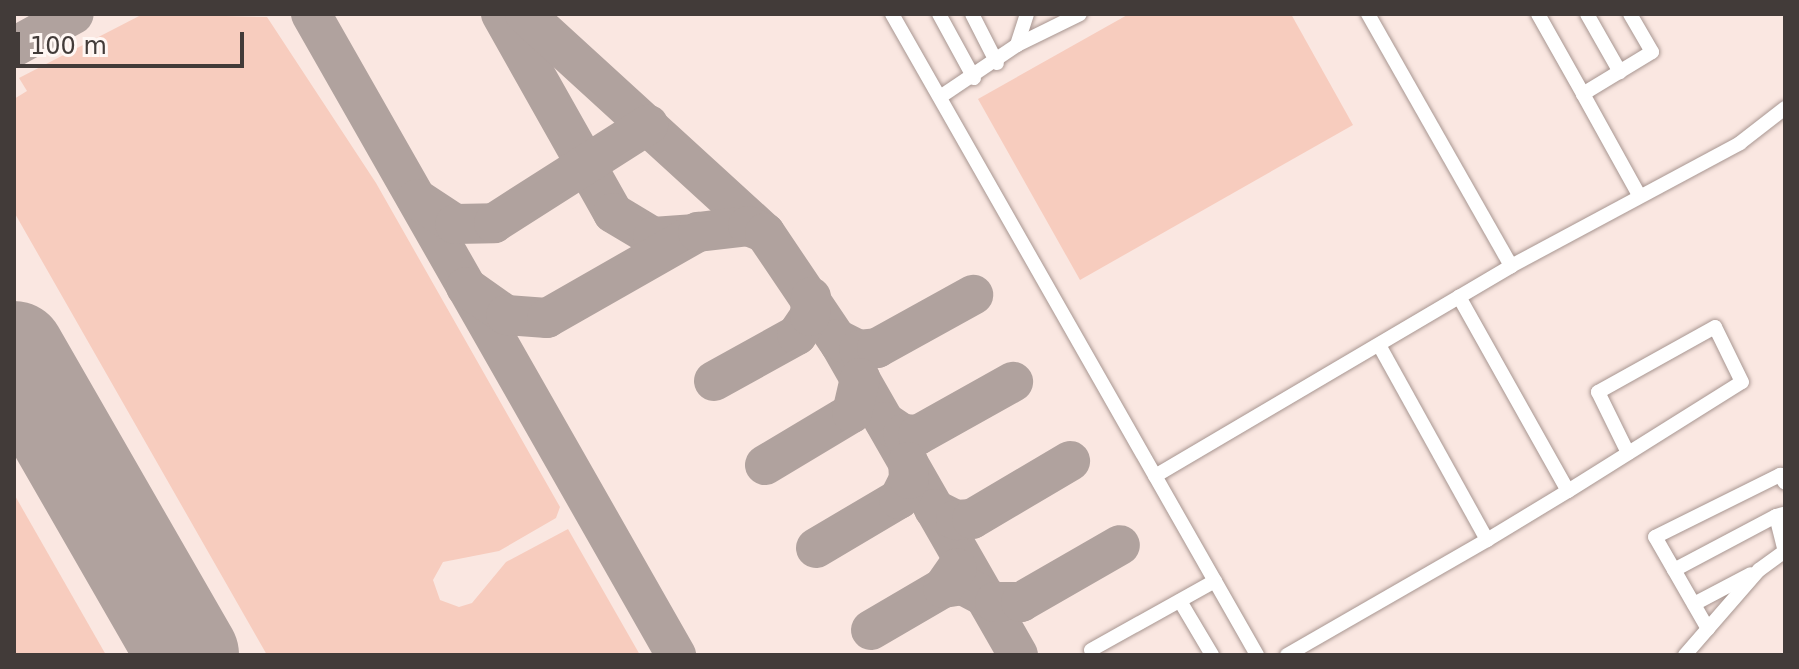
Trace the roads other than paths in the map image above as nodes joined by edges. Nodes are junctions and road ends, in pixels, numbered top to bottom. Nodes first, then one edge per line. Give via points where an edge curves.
1 (892, 14) edge
2 (939, 14) edge
3 (972, 14) edge
4 (1027, 14) edge
5 (1080, 14) edge
6 (1368, 14) edge
7 (1538, 14) edge
8 (1587, 14) edge
9 (1630, 14) edge
10 (1017, 45) junction
11 (997, 63) junction
12 (1620, 72) junction
13 (974, 78) junction
14 (1583, 94) junction
15 (940, 97) junction
16 (1785, 108) edge
17 (1639, 195) junction
18 (1511, 266) junction
19 (1459, 297) junction
20 (1379, 345) junction
21 (1628, 453) junction
22 (1155, 476) junction
23 (1785, 483) edge
24 (1568, 491) junction
25 (1780, 515) edge
26 (1487, 540) junction
27 (1785, 551) edge
28 (1674, 570) junction
29 (1759, 570) junction
30 (1215, 581) junction
31 (1180, 601) junction
32 (1694, 604) junction
33 (1708, 629) junction
34 (1091, 650) dead end
35 (1212, 655) edge
36 (1257, 655) edge
37 (1287, 655) edge
38 (1685, 655) edge

1 - 15 lane
2 - 13 lane
3 - 11 lane
4 - 10 lane
5 - 10 lane
6 - 18 lane
7 - 14 lane
8 - 12 lane
9 - 12 lane via 1652,52
10 - 11 lane
11 - 13 lane
12 - 14 lane
13 - 15 lane
14 - 17 lane
15 - 22 lane
16 - 17 lane via 1740,143
17 - 18 lane
18 - 19 lane
19 - 20 lane
19 - 24 lane
20 - 22 lane
20 - 26 lane
21 - 21 lane via 1742,382 1715,327 1598,392
21 - 24 lane
22 - 30 lane
23 - 28 lane via 1780,475 1655,537
24 - 26 lane
25 - 27 lane
25 - 28 lane
26 - 37 lane
27 - 29 lane
28 - 32 lane
29 - 32 lane
29 - 33 lane
30 - 31 lane
30 - 36 lane
31 - 34 lane
31 - 35 lane
32 - 33 lane
33 - 38 lane

